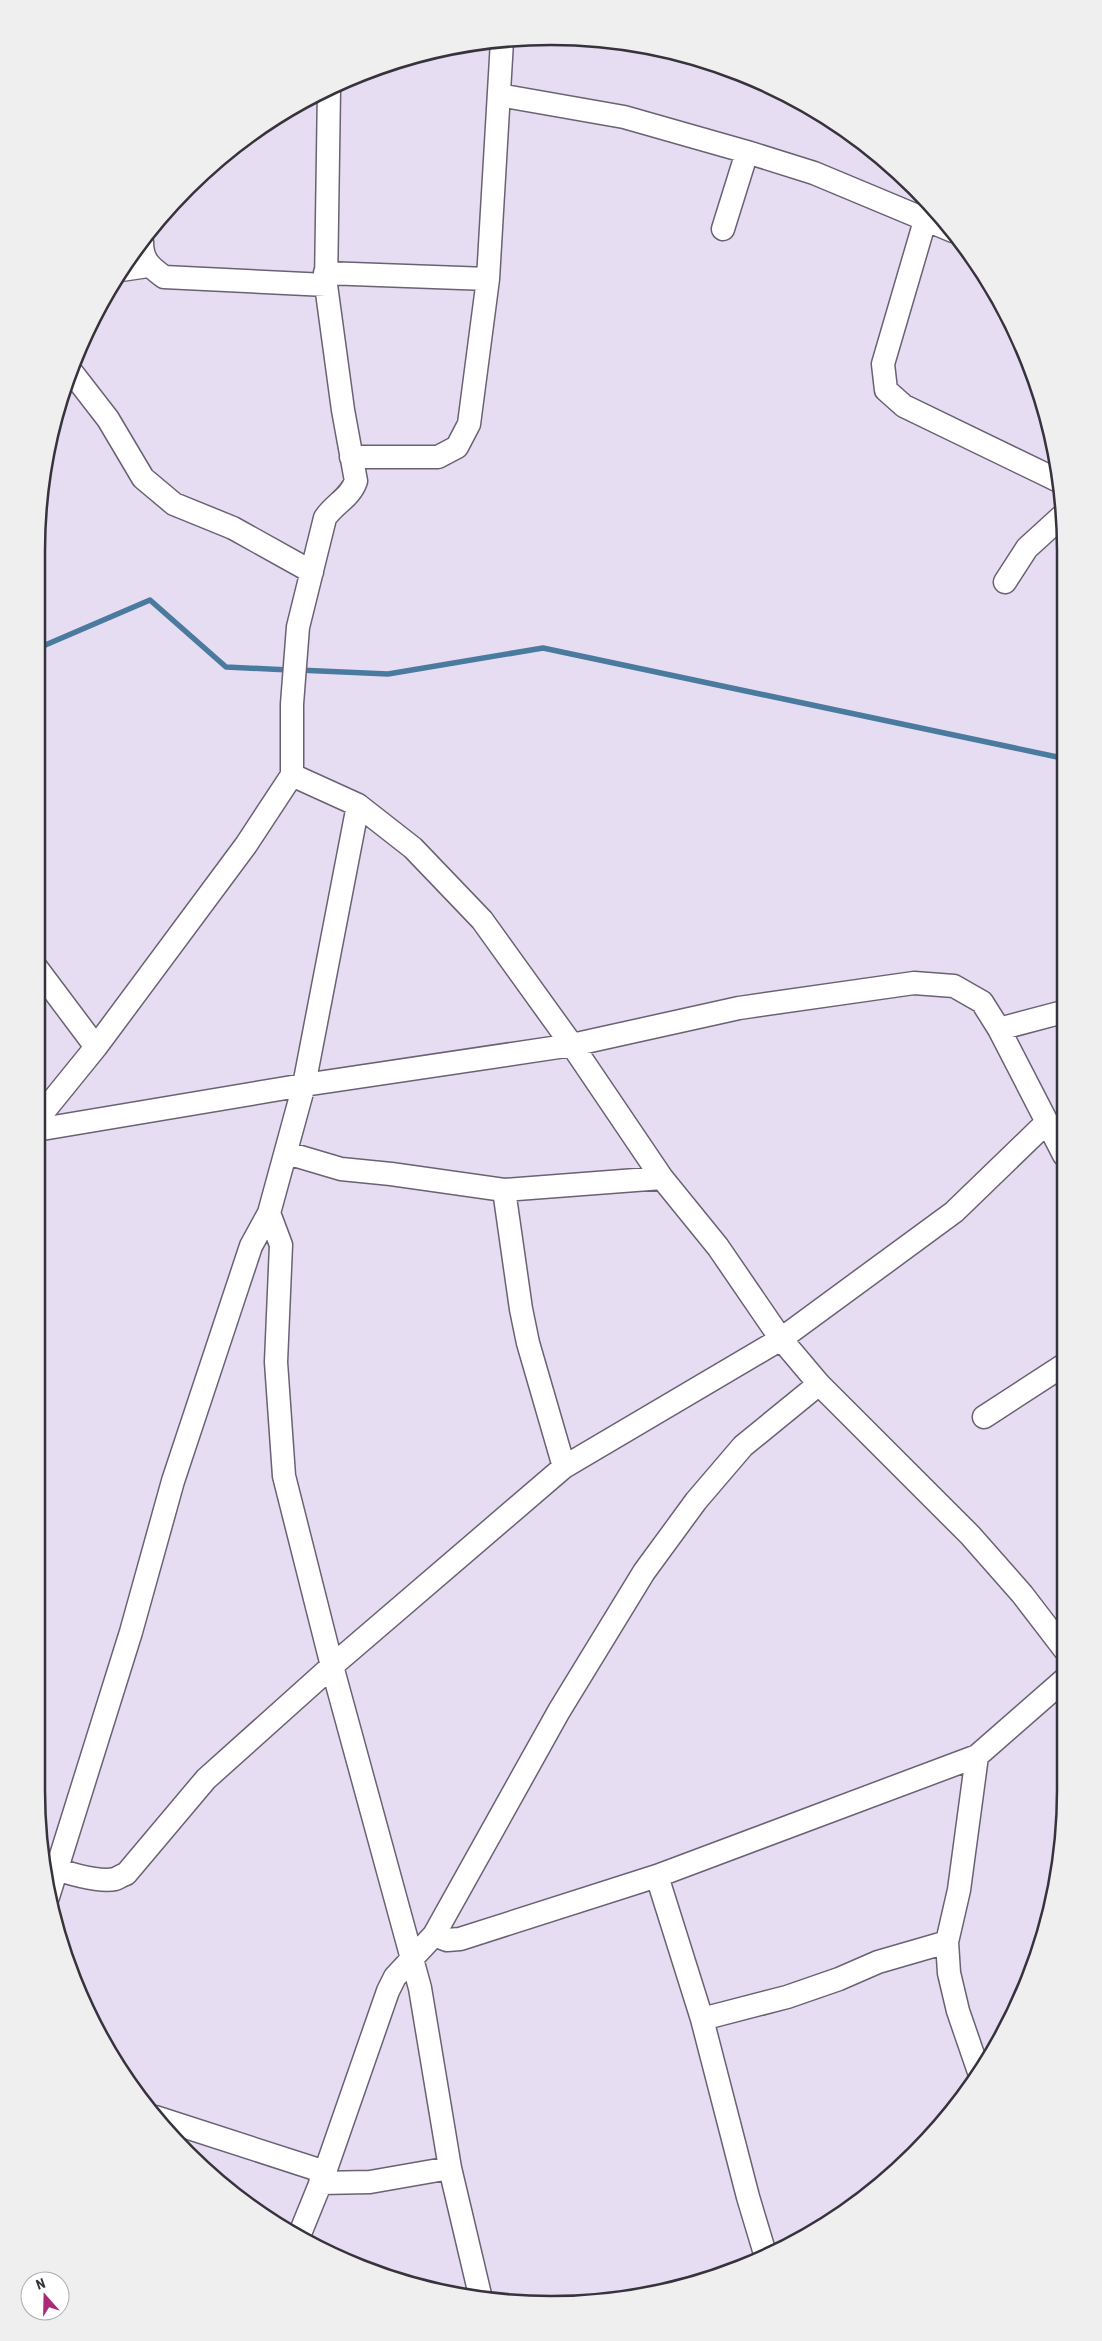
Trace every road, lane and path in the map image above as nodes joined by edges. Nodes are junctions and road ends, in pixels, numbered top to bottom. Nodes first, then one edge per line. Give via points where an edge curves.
1 (502, 47) edge
2 (499, 95) junction
3 (330, 96) edge
4 (746, 152) junction
5 (927, 214) edge
6 (723, 229) dead end
7 (143, 253) edge
8 (148, 266) junction
9 (131, 269) edge
10 (326, 279) junction
11 (488, 279) junction
12 (76, 378) edge
13 (351, 457) junction
14 (1051, 477) edge
15 (1056, 521) edge
16 (312, 572) junction
17 (1005, 582) dead end
18 (292, 775) junction
19 (358, 805) junction
20 (45, 979) edge
21 (1057, 1014) edge
22 (999, 1028) junction
23 (572, 1044) junction
24 (96, 1047) junction
25 (304, 1085) junction
26 (45, 1110) edge
27 (1046, 1123) junction
28 (45, 1128) edge
29 (1057, 1143) edge
30 (287, 1153) junction
31 (662, 1178) junction
32 (504, 1190) junction
33 (269, 1213) junction
34 (781, 1339) junction
35 (1057, 1370) edge
36 (819, 1384) junction
37 (984, 1417) dead end
38 (564, 1467) junction
39 (1057, 1640) edge
40 (332, 1666) junction
41 (1057, 1685) edge
42 (976, 1756) junction
43 (51, 1868) edge
44 (657, 1876) junction
45 (434, 1935) junction
46 (947, 1942) junction
47 (411, 1958) junction
48 (702, 2020) junction
49 (976, 2064) edge
50 (170, 2122) edge
51 (450, 2168) junction
52 (322, 2178) junction
53 (301, 2230) edge
54 (764, 2249) edge
55 (479, 2291) edge

1 - 2 street
2 - 4 street via 624,118
2 - 11 street
3 - 10 street
4 - 5 street
4 - 6 street
5 - 14 street via 883,364 886,390 904,406
7 - 8 street
8 - 9 street
8 - 10 street via 164,277
10 - 11 street
10 - 13 street
11 - 13 street via 469,424 457,447 438,457
12 - 16 street via 108,419 143,478 174,504 233,528
13 - 16 street via 356,481 350,493 325,518
15 - 17 street via 1027,548
16 - 18 street via 298,627 292,704
18 - 19 street
18 - 24 street via 246,845
19 - 23 street via 413,848 482,920
19 - 25 street
20 - 24 street
21 - 22 street
22 - 23 street via 982,1002 954,986 914,983 739,1008
22 - 27 street
23 - 25 street
23 - 31 street
24 - 26 street
25 - 28 street
25 - 30 street
27 - 29 street
27 - 34 street via 954,1212
30 - 32 street via 341,1169
30 - 33 street
31 - 32 street
31 - 34 street via 718,1247
32 - 38 street via 528,1343
33 - 40 street via 281,1245 276,1362 284,1476
33 - 43 street via 251,1246 173,1481 131,1632
34 - 36 street
34 - 38 street
35 - 37 street
36 - 39 street via 970,1535
36 - 45 street via 743,1446 696,1501 644,1572 559,1711
38 - 40 street
40 - 43 street via 206,1779 126,1874 115,1879 99,1879
40 - 47 street
41 - 42 street
42 - 44 street
42 - 46 street via 959,1890
44 - 45 street via 460,1939 446,1940
44 - 48 street
45 - 47 street
46 - 48 street via 878,1962 788,1997
46 - 49 street via 949,1973 958,2011
47 - 51 street via 420,1988
47 - 52 street via 388,1991
48 - 54 street
50 - 52 street
51 - 52 street via 370,2182
51 - 55 street
52 - 53 street

